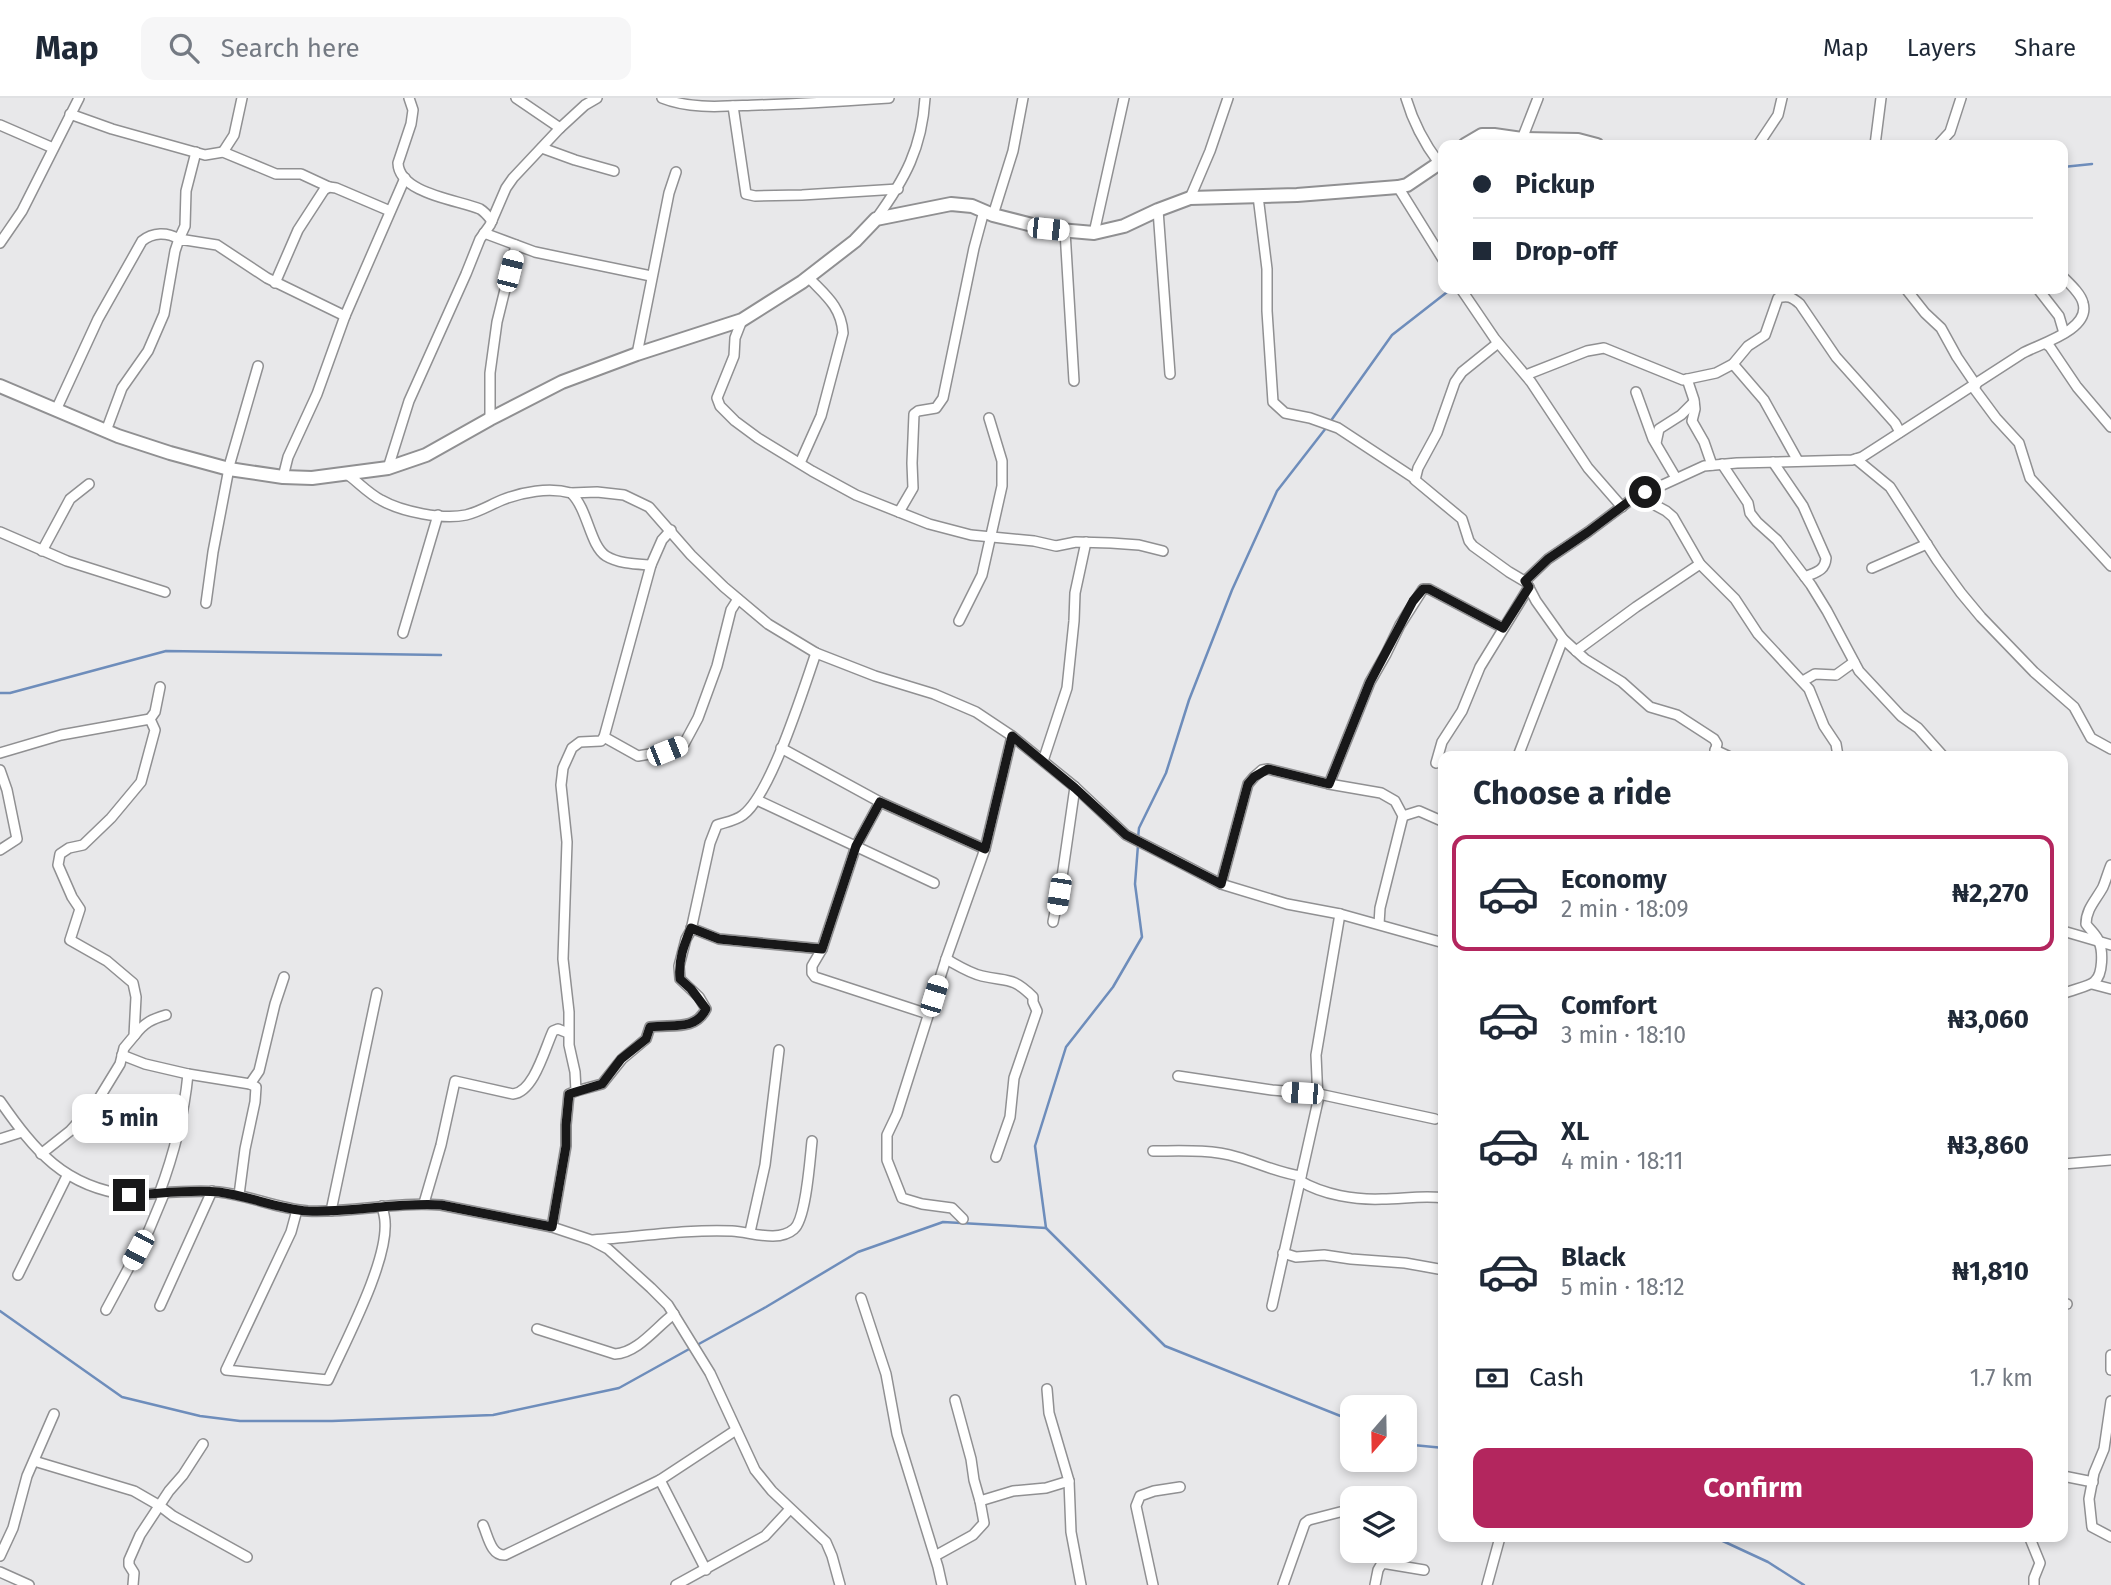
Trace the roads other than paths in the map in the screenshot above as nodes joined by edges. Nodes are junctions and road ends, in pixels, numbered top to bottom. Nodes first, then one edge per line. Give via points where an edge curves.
1 (79, 98) edge
2 (242, 98) edge
3 (409, 98) edge
4 (516, 98) edge
5 (597, 98) edge
6 (662, 98) edge
7 (889, 98) edge
8 (925, 98) edge
9 (1023, 98) edge
10 (1124, 98) edge
11 (1228, 98) edge
12 (1406, 98) edge
13 (1538, 98) edge
14 (1782, 98) edge
15 (1881, 98) edge
16 (1961, 98) edge
17 (839, 100) edge
18 (733, 106) junction
19 (70, 114) junction
20 (0, 125) edge
21 (560, 128) junction
22 (1522, 139) junction
23 (1474, 140) edge
24 (1578, 140) edge
25 (1761, 140) edge
26 (1876, 140) edge
27 (1943, 140) edge
28 (53, 148) junction
29 (542, 148) junction
30 (196, 152) junction
31 (223, 152) junction
32 (1438, 158) edge
33 (1438, 163) edge
34 (614, 171) dead end
35 (677, 172) dead end
36 (405, 178) junction
37 (329, 187) junction
38 (1398, 187) junction
39 (898, 189) junction
40 (1258, 196) junction
41 (1190, 198) junction
42 (1158, 209) junction
43 (390, 211) junction
44 (989, 213) junction
45 (876, 219) junction
46 (492, 221) junction
47 (1065, 231) junction
48 (484, 233) junction
49 (1094, 233) junction
50 (179, 239) junction
51 (0, 243) edge
52 (516, 245) junction
53 (1438, 251) edge
54 (651, 276) junction
55 (808, 277) junction
56 (275, 283) junction
57 (2068, 283) edge
58 (1464, 294) edge
59 (1910, 294) edge
60 (2042, 294) edge
61 (345, 316) junction
62 (742, 320) junction
63 (2064, 333) junction
64 (1498, 343) junction
65 (2046, 344) junction
66 (637, 354) junction
67 (1733, 364) junction
68 (258, 366) dead end
69 (1170, 374) dead end
70 (1525, 375) junction
71 (1687, 379) junction
72 (1073, 381) dead end
73 (0, 386) edge
74 (1975, 386) junction
75 (1636, 393) dead end
76 (1694, 402) junction
77 (55, 410) junction
78 (989, 418) dead end
79 (490, 419) junction
80 (2111, 427) edge
81 (106, 431) junction
82 (1900, 432) junction
83 (1656, 443) junction
84 (1856, 459) junction
85 (1798, 461) junction
86 (1773, 462) junction
87 (800, 463) junction
88 (1717, 464) junction
89 (388, 468) junction
90 (229, 469) junction
91 (347, 474) junction
92 (283, 477) junction
93 (1414, 478) junction
94 (1676, 478) junction
95 (89, 484) dead end
96 (571, 493) junction
97 (1638, 496) junction
98 (1622, 507) junction
99 (899, 512) junction
100 (438, 515) junction
101 (671, 530) junction
102 (0, 532) edge
103 (989, 537) junction
104 (1086, 542) junction
105 (1927, 544) junction
106 (42, 551) junction
107 (1163, 551) dead end
108 (1700, 564) junction
109 (651, 565) junction
110 (2111, 566) edge
111 (1872, 568) dead end
112 (1805, 577) junction
113 (1527, 584) junction
114 (164, 592) dead end
115 (738, 599) junction
116 (206, 603) dead end
117 (960, 621) dead end
118 (1503, 628) junction
119 (403, 633) dead end
120 (1563, 639) junction
121 (1576, 650) junction
122 (816, 653) junction
123 (1854, 662) junction
124 (1802, 681) junction
125 (160, 687) dead end
126 (150, 719) junction
127 (1012, 736) junction
128 (604, 737) junction
129 (780, 748) junction
130 (2111, 749) edge
131 (1439, 751) edge
132 (1520, 751) edge
133 (1715, 751) edge
134 (1837, 751) edge
135 (1939, 751) edge
136 (0, 753) edge
137 (1438, 756) edge
138 (1043, 761) junction
139 (1436, 763) dead end
140 (0, 770) edge
141 (1329, 784) junction
142 (1075, 788) junction
143 (757, 800) junction
144 (880, 802) junction
145 (1403, 816) junction
146 (1438, 819) edge
147 (856, 846) junction
148 (985, 849) junction
149 (0, 850) edge
150 (2111, 865) edge
151 (934, 883) dead end
152 (1221, 884) junction
153 (1340, 914) junction
154 (1053, 922) dead end
155 (1379, 924) junction
156 (691, 928) junction
157 (2068, 932) edge
158 (1438, 941) edge
159 (2099, 941) junction
160 (2111, 945) edge
161 (822, 949) junction
162 (946, 959) junction
163 (284, 977) dead end
164 (2092, 984) junction
165 (2111, 989) edge
166 (2068, 991) edge
167 (377, 993) dead end
168 (928, 1014) junction
169 (166, 1015) dead end
170 (568, 1033) junction
171 (134, 1037) junction
172 (779, 1049) dead end
173 (122, 1055) junction
174 (188, 1074) junction
175 (1178, 1076) dead end
176 (250, 1084) junction
177 (576, 1091) junction
178 (1319, 1094) junction
179 (0, 1101) edge
180 (1435, 1119) dead end
181 (22, 1132) junction
182 (0, 1139) edge
183 (812, 1141) dead end
184 (1153, 1151) dead end
185 (41, 1154) junction
186 (996, 1157) dead end
187 (2111, 1160) edge
188 (2068, 1164) edge
189 (67, 1175) junction
190 (1301, 1179) junction
191 (212, 1191) junction
192 (162, 1194) junction
193 (239, 1195) junction
194 (1438, 1198) edge
195 (424, 1203) junction
196 (382, 1206) junction
197 (297, 1210) junction
198 (331, 1211) junction
199 (963, 1219) dead end
200 (552, 1227) junction
201 (750, 1232) junction
202 (591, 1240) junction
203 (1283, 1253) junction
204 (1438, 1269) edge
205 (18, 1276) dead end
206 (861, 1298) dead end
207 (160, 1306) dead end
208 (1272, 1306) dead end
209 (106, 1310) dead end
210 (674, 1314) junction
211 (537, 1329) dead end
212 (2111, 1355) edge
213 (2111, 1370) edge
214 (1047, 1389) dead end
215 (955, 1400) dead end
216 (2111, 1401) edge
217 (54, 1414) dead end
218 (736, 1430) junction
219 (203, 1444) dead end
220 (34, 1461) junction
221 (2068, 1477) edge
222 (660, 1480) junction
223 (1069, 1481) junction
224 (2093, 1482) junction
225 (1180, 1488) dead end
226 (980, 1501) junction
227 (160, 1506) junction
228 (790, 1509) junction
229 (1340, 1512) dead end
230 (483, 1525) dead end
231 (2111, 1537) edge
232 (1499, 1542) edge
233 (2032, 1542) edge
234 (0, 1556) edge
235 (935, 1556) junction
236 (247, 1557) dead end
237 (706, 1570) junction
238 (1424, 1570) dead end
239 (0, 1572) edge
240 (681, 1584) edge
241 (29, 1585) edge
242 (133, 1585) edge
243 (840, 1585) edge
244 (942, 1585) edge
245 (1081, 1585) edge
246 (1153, 1585) edge
247 (1283, 1585) edge
248 (1375, 1585) edge
249 (1487, 1585) edge
250 (2034, 1585) edge

1 - 19 street
2 - 31 street via 234,135
3 - 36 street via 411,124 398,163
4 - 21 street
5 - 21 street
6 - 18 street via 682,105
7 - 17 street
8 - 39 street via 918,145
9 - 44 street via 1013,151
10 - 49 street
11 - 41 street
12 - 32 street via 1427,147
13 - 22 street
14 - 25 street via 1778,115
15 - 26 street
16 - 27 street via 1950,132
17 - 18 street
18 - 39 street via 746,194
19 - 28 street
19 - 30 street
20 - 28 street
21 - 29 street
22 - 23 street via 1482,135
22 - 24 street
28 - 51 street via 22,211
29 - 34 street
29 - 46 street via 513,178
30 - 31 street
30 - 50 street
31 - 37 street via 276,174 301,174
33 - 38 street
35 - 54 street
36 - 43 street
36 - 46 street via 439,198 483,211
37 - 43 street
37 - 56 street via 298,230
38 - 40 street
38 - 53 street
39 - 45 street
40 - 41 street
40 - 93 street via 1267,269 1273,401 1285,414 1338,428
41 - 42 street
42 - 49 street via 1125,226
42 - 69 street
43 - 61 street
44 - 45 street via 951,204
44 - 47 street
44 - 99 street via 974,248 943,398 936,408 914,414 913,488
45 - 55 street
46 - 48 street
47 - 49 street
47 - 72 street
48 - 52 street
48 - 89 street via 409,401
50 - 56 street via 217,245
50 - 77 street via 154,233 142,241
50 - 81 street via 164,314 148,351 122,388
52 - 54 street
52 - 79 street via 497,322
54 - 66 street
55 - 62 street
55 - 87 street via 837,308 842,333 821,416
56 - 61 street
57 - 63 street via 2084,307 2076,325
58 - 64 street
59 - 74 street via 1941,328
60 - 63 street via 2059,316
61 - 92 street
62 - 66 street
62 - 87 street via 718,402 735,421
63 - 65 street
64 - 70 street
64 - 93 street via 1455,382
65 - 74 street via 2034,347
65 - 80 street
66 - 79 street via 562,382
67 - 71 street
67 - 82 street via 1765,335 1778,298 1792,298
67 - 85 street via 1764,400
68 - 90 street
70 - 71 street via 1604,348
70 - 98 street via 1588,468
71 - 76 street
73 - 77 street
74 - 82 street
74 - 110 street via 2019,443 2030,478
75 - 83 street
76 - 83 street via 1658,429
76 - 88 street via 1692,421
77 - 81 street
78 - 103 street via 1002,461 1002,486
79 - 89 street via 426,455
81 - 90 street
82 - 84 street
83 - 94 street
84 - 85 street
84 - 105 street via 1890,487
85 - 86 street
86 - 88 street
86 - 112 street via 1803,506 1826,558 1822,570
87 - 99 street via 856,495
88 - 94 street
88 - 112 street via 1757,522
89 - 91 street
90 - 92 street
90 - 116 street
91 - 92 street
91 - 100 street via 380,500 407,511
93 - 113 street via 1462,519 1473,546
94 - 97 street
95 - 106 street via 70,499
96 - 100 street via 551,490 516,495 466,515
96 - 101 street via 624,495 649,507
96 - 109 street via 583,506 605,556
97 - 98 street
97 - 108 street via 1673,517
98 - 113 street via 1548,559
99 - 103 street via 955,532
100 - 119 street
101 - 109 street
101 - 115 street
102 - 106 street
103 - 104 street via 1056,546
103 - 117 street via 982,575
104 - 107 street
104 - 138 street via 1075,593 1067,688
105 - 111 street
105 - 130 street via 1982,617 2074,707 2091,738
106 - 114 street
108 - 121 street
108 - 124 street
109 - 128 street
112 - 123 street
113 - 118 street
113 - 120 street
115 - 122 street
115 - 128 street via 698,718 684,744 638,756
118 - 131 street
118 - 141 street via 1423,589 1370,682
120 - 121 street
120 - 132 street
121 - 133 street via 1650,707 1677,715 1714,739
122 - 127 street via 955,703
122 - 129 street
123 - 124 street via 1836,676 1815,674
123 - 135 street
124 - 134 street via 1813,695
125 - 126 street
126 - 136 street
126 - 171 street via 155,730 141,782 83,845 60,854 58,864 80,909 70,940 107,961 133,983
127 - 138 street
127 - 148 street
128 - 170 street via 572,748 563,768 567,842 563,959
129 - 143 street
129 - 144 street
137 - 139 street
138 - 142 street
140 - 149 street via 17,839
141 - 145 street via 1389,796
141 - 152 street via 1268,769 1254,777 1244,794
142 - 152 street via 1126,835
142 - 154 street
143 - 147 street
143 - 156 street via 745,814 715,828
144 - 147 street
144 - 148 street
145 - 146 street via 1419,811
145 - 155 street
147 - 151 street
147 - 161 street
148 - 162 street
150 - 159 street via 2086,917 2085,924
152 - 153 street
153 - 155 street
153 - 178 street via 1316,1055
155 - 158 street
156 - 161 street via 719,939
156 - 177 street via 679,966 680,979 706,1009 703,1016 694,1024 650,1027 646,1039 621,1059 602,1084
157 - 159 street
159 - 160 street
159 - 164 street via 2100,970
161 - 168 street via 812,966 815,977
162 - 168 street
162 - 186 street via 979,975 1015,982 1033,997 1037,1011 1014,1078 1010,1117
163 - 176 street via 259,1071
164 - 165 street
164 - 166 street
167 - 198 street
168 - 199 street via 887,1135 887,1160 902,1198 952,1208
169 - 171 street via 151,1019
170 - 177 street
170 - 195 street via 553,1031 539,1065 520,1093 455,1081
171 - 173 street
172 - 201 street via 765,1165
173 - 174 street
173 - 185 street via 98,1100 71,1131
174 - 176 street
174 - 192 street via 181,1124
175 - 178 street
176 - 193 street via 257,1094
177 - 200 street via 569,1094 566,1146
178 - 180 street
178 - 190 street
179 - 181 street
181 - 182 street
181 - 185 street
183 - 201 street via 802,1217 795,1228 777,1237
184 - 190 street via 1228,1155
185 - 189 street
187 - 188 street
189 - 192 street via 118,1194
189 - 205 street
190 - 194 street via 1322,1191 1370,1199
190 - 203 street
191 - 192 street
191 - 193 street
191 - 207 street
192 - 209 street via 149,1230
193 - 197 street
195 - 196 street
195 - 200 street
196 - 197 street via 386,1222 379,1258 328,1380 226,1370
196 - 198 street
197 - 198 street
200 - 202 street
201 - 202 street via 692,1230
202 - 210 street via 643,1280
203 - 204 street
203 - 208 street
206 - 235 street
210 - 211 street via 622,1354
210 - 218 street via 710,1373
212 - 213 street
214 - 223 street via 1049,1413
215 - 226 street
216 - 224 street via 2104,1449
217 - 220 street
218 - 222 street
218 - 228 street via 755,1470
219 - 227 street
220 - 227 street via 134,1491
220 - 234 street
221 - 224 street
222 - 230 street via 505,1555 494,1552
222 - 237 street
223 - 226 street
223 - 245 street via 1071,1532
224 - 231 street via 2089,1499 2092,1527
225 - 246 street via 1140,1496 1136,1506
226 - 235 street via 984,1523 973,1535
227 - 236 street
227 - 242 street via 130,1560
228 - 237 street via 765,1536
228 - 243 street via 826,1542
229 - 247 street via 1305,1523
232 - 249 street
233 - 250 street via 2040,1563
235 - 244 street
237 - 240 street
238 - 248 street via 1382,1563
239 - 241 street

